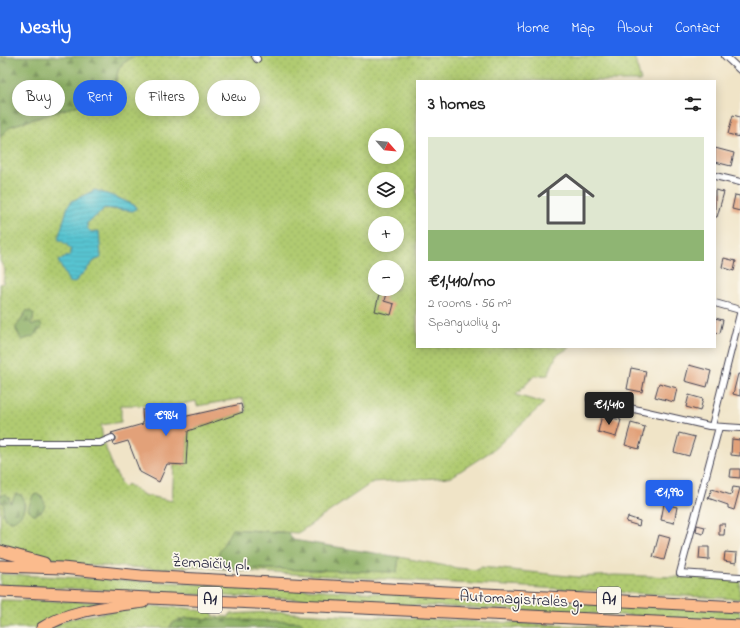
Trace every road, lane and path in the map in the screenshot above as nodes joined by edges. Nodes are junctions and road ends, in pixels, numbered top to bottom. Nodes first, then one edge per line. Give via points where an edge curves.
1 (725, 56) edge
2 (740, 70) edge
3 (716, 176) edge
4 (740, 182) edge
5 (716, 303) edge
6 (740, 310) edge
7 (740, 314) edge
8 (590, 399) dead end
9 (712, 426) junction
10 (719, 427) junction
11 (740, 428) edge
12 (112, 438) dead end
13 (0, 443) edge
14 (0, 552) edge
15 (0, 566) edge
16 (62, 568) junction
17 (740, 577) edge
18 (0, 591) edge
19 (420, 591) joint
20 (171, 599) junction
21 (740, 607) edge
22 (740, 626) edge
23 (42, 628) edge

1 - 2 street
3 - 4 street
5 - 6 street
7 - 9 street
8 - 9 street
9 - 10 street
10 - 11 street
10 - 17 street via 680,574
12 - 13 street via 100,443
14 - 16 highway
15 - 16 highway, Žemaičių pl. / A1
16 - 19 highway, Žemaičių pl. / A1 via 149,576
18 - 20 highway, A1
19 - 21 highway, Automagistralės g. / A1
20 - 22 highway, Automagistralės g. / A1
20 - 23 highway via 96,609 53,621

